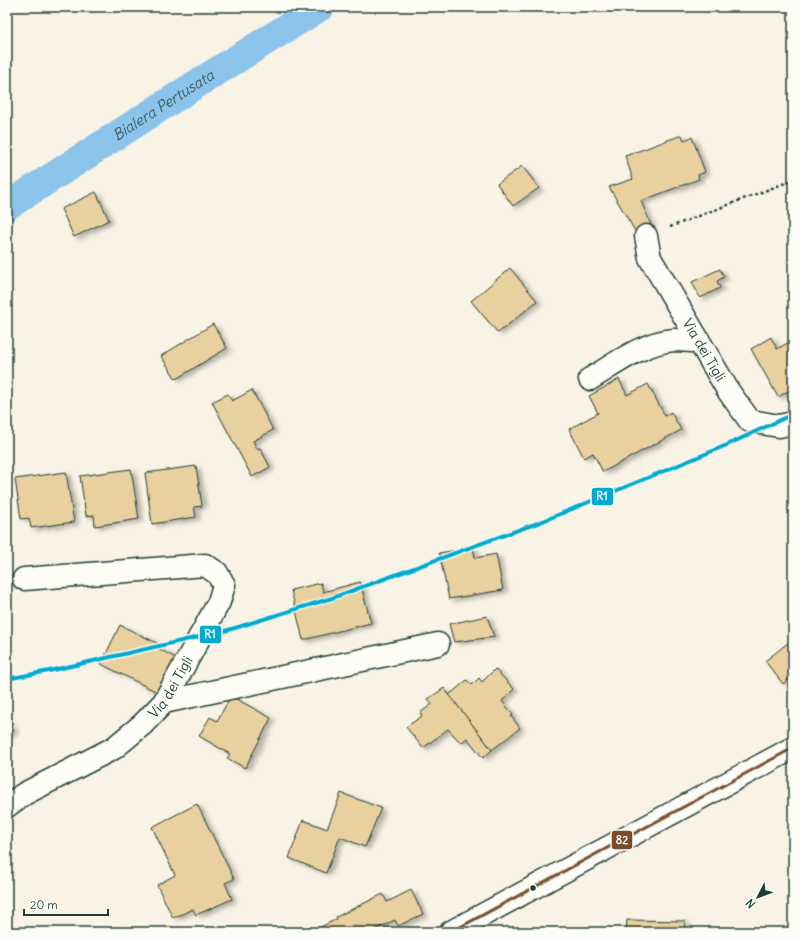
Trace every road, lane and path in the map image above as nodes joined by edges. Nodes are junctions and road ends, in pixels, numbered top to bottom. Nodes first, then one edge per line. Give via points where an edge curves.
1 (793, 180) edge
2 (646, 236) joint
3 (699, 342) junction
4 (590, 379) dead end
5 (793, 423) edge
6 (24, 579) dead end
7 (438, 644) dead end
8 (164, 702) junction
9 (793, 748) edge
10 (7, 806) edge
11 (451, 932) edge

1 - 2 path
2 - 3 street, Via dei Tigli via 650,258
3 - 4 street via 674,340 656,344
3 - 5 street, Via dei Tigli via 750,421 778,426
6 - 8 street, Via dei Tigli via 188,565 205,565 217,573 224,585 219,602
7 - 8 street
8 - 10 street, Via dei Tigli via 114,748 24,794
9 - 11 street

